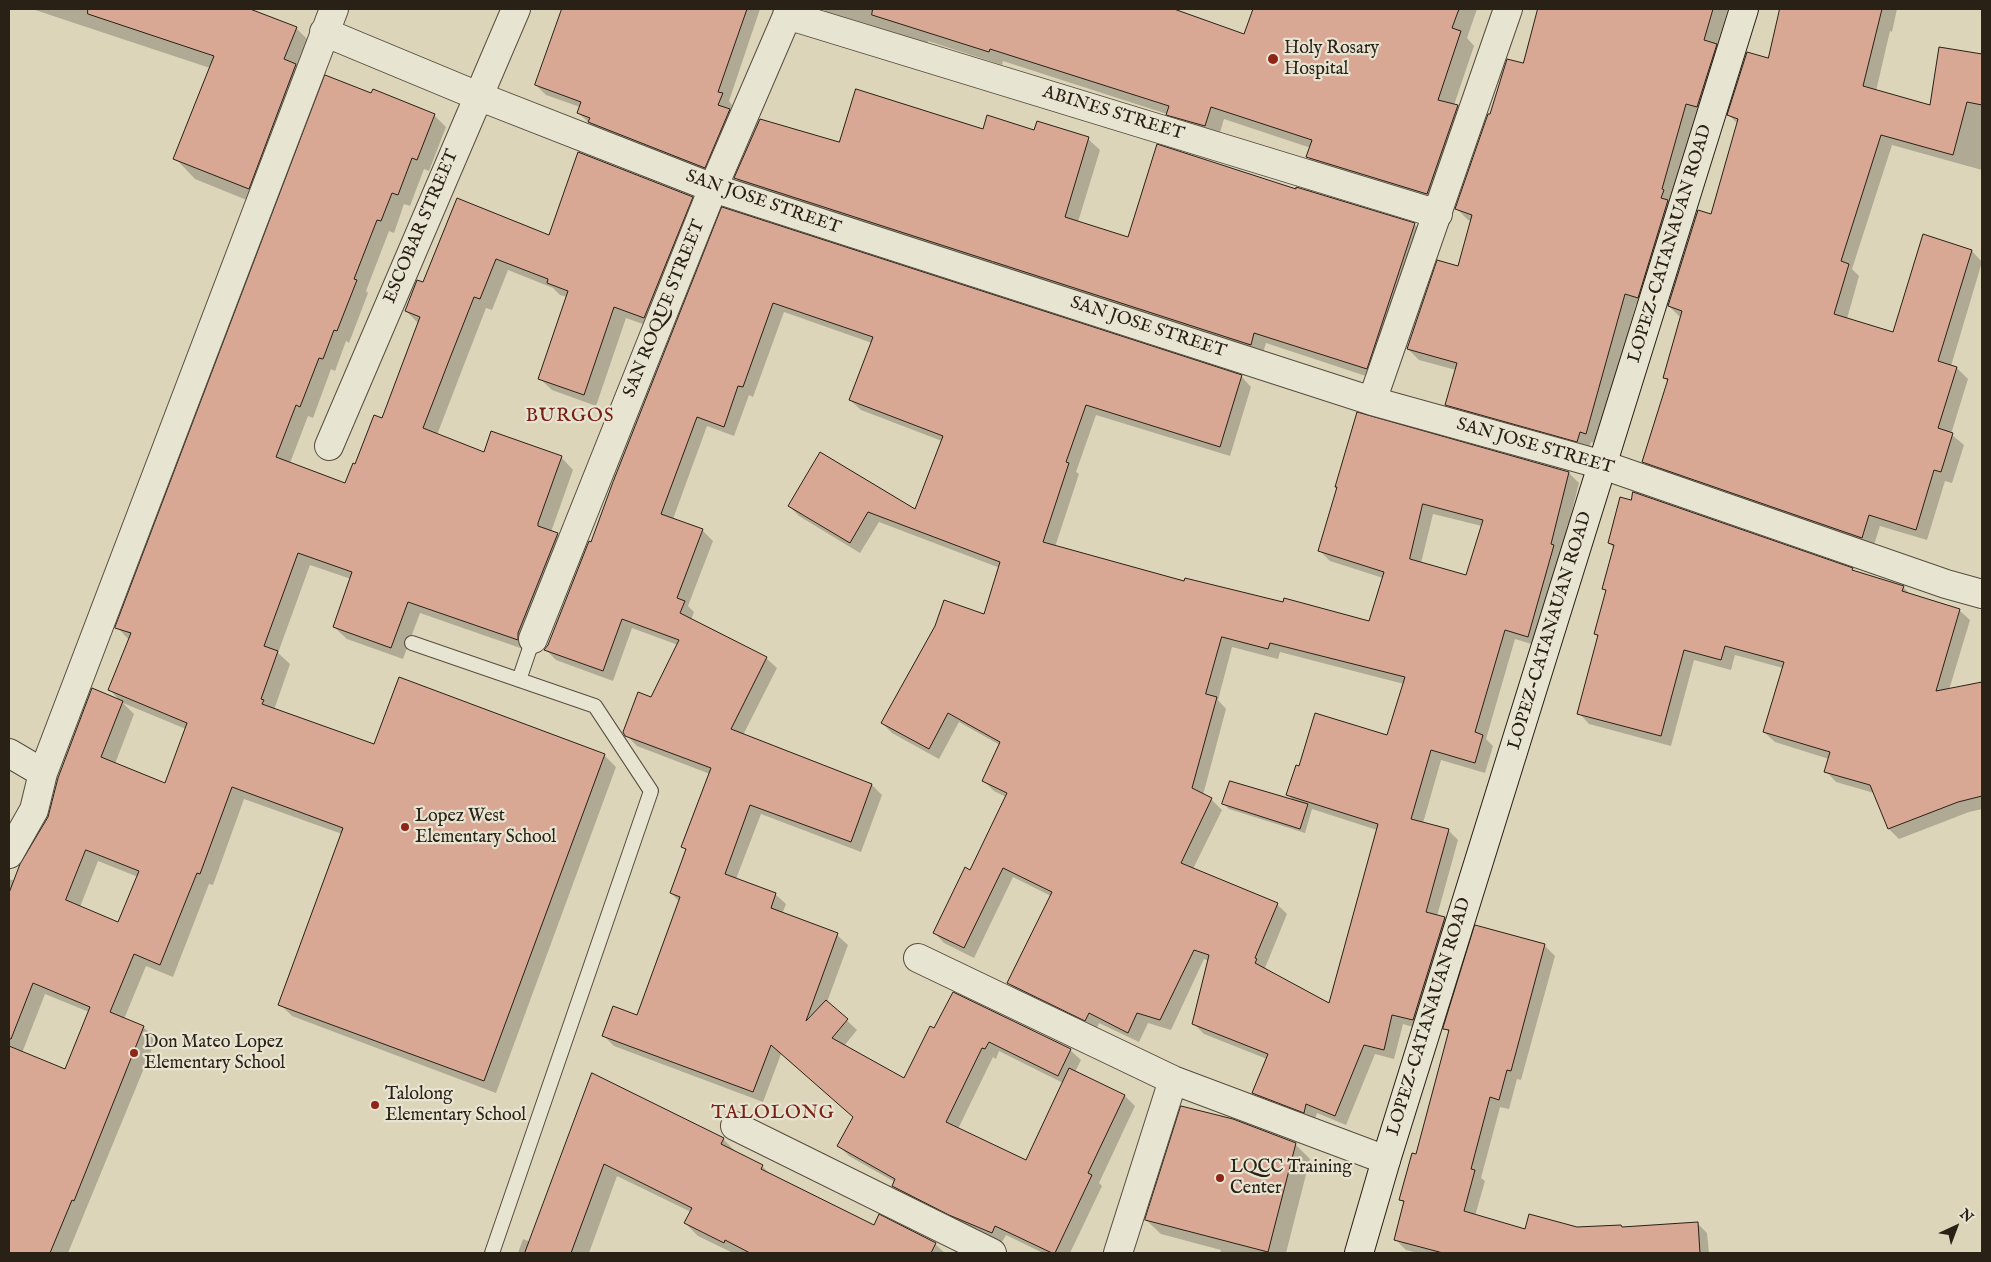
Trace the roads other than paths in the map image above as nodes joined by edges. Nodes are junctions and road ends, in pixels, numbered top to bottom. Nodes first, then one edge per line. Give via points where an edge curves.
1 (516, 9) edge
2 (1508, 9) edge
3 (1744, 9) edge
4 (789, 12) edge
5 (329, 20) edge
6 (478, 96) junction
7 (713, 188) junction
8 (1438, 214) junction
9 (1372, 401) junction
10 (329, 446) dead end
11 (1602, 465) junction
12 (1982, 594) edge
13 (533, 638) joint
14 (412, 643) dead end
15 (518, 680) junction
16 (9, 753) edge
17 (43, 773) junction
18 (9, 854) edge
19 (918, 958) dead end
20 (1173, 1080) junction
21 (735, 1126) dead end
22 (1386, 1160) junction
23 (492, 1253) edge
24 (992, 1253) edge
25 (1118, 1253) edge
26 (1359, 1253) edge

1 - 6 street, ESCOBAR STREET
2 - 8 street
3 - 11 street, LOPEZ-CATANAUAN ROAD
4 - 7 street, SAN ROQUE STREET
4 - 8 street, ABINES STREET
5 - 6 street, SAN JOSE STREET
5 - 17 street
6 - 7 street, SAN JOSE STREET
6 - 10 street, ESCOBAR STREET
7 - 9 street, SAN JOSE STREET
7 - 13 street, SAN ROQUE STREET
8 - 9 street
9 - 11 street, SAN JOSE STREET
11 - 12 street, SAN JOSE STREET
11 - 22 street, LOPEZ-CATANAUAN ROAD
13 - 15 lane
14 - 15 lane
15 - 23 lane via 595,706 651,791
16 - 17 street
17 - 18 street via 34,810
19 - 20 street
20 - 22 street
20 - 25 street
21 - 24 street
22 - 26 street, LOPEZ-CATANAUAN ROAD

